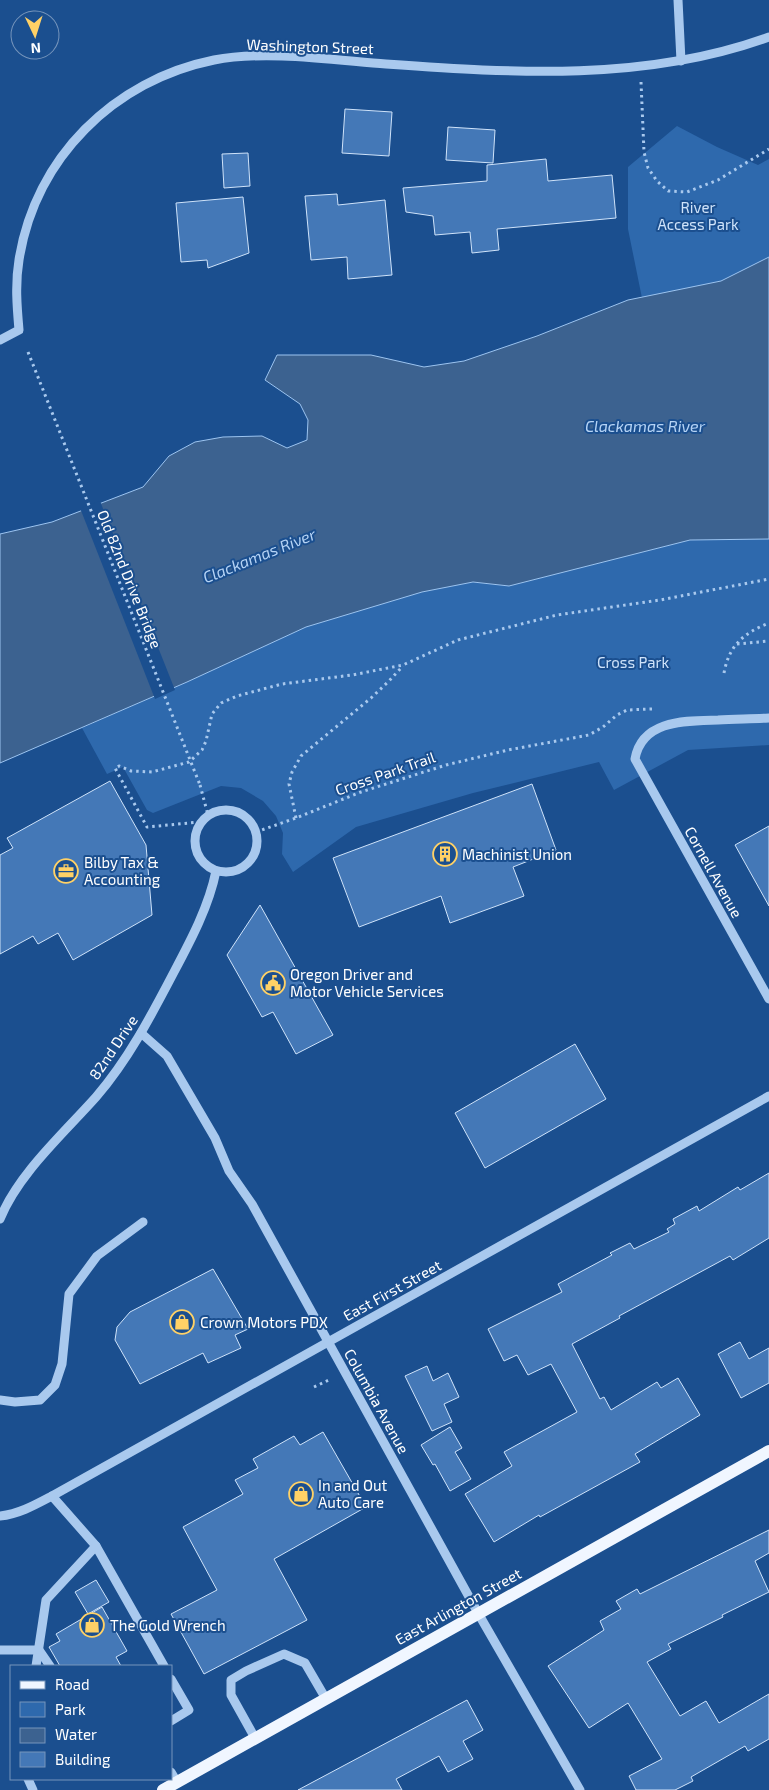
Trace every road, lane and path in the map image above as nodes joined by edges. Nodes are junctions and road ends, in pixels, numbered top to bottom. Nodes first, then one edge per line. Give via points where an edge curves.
1 (678, 0) edge
2 (769, 37) edge
3 (681, 61) junction
4 (641, 67) junction
5 (769, 149) edge
6 (0, 340) edge
7 (28, 352) dead end
8 (769, 578) edge
9 (769, 623) edge
10 (769, 641) edge
11 (736, 644) junction
12 (403, 665) junction
13 (724, 673) dead end
14 (769, 718) edge
15 (671, 722) junction
16 (208, 815) junction
17 (296, 818) junction
18 (200, 822) junction
19 (256, 832) junction
20 (216, 871) junction
21 (769, 999) edge
22 (141, 1034) junction
23 (769, 1096) edge
24 (0, 1219) edge
25 (143, 1222) dead end
26 (328, 1342) junction
27 (0, 1400) edge
28 (769, 1452) edge
29 (52, 1496) junction
30 (0, 1516) edge
31 (96, 1546) junction
32 (478, 1613) junction
33 (0, 1650) edge
34 (39, 1650) junction
35 (36, 1665) edge
36 (49, 1665) edge
37 (163, 1665) edge
38 (172, 1681) edge
39 (326, 1699) junction
40 (172, 1720) edge
41 (255, 1738) junction
42 (174, 1777) edge
43 (171, 1780) edge
44 (163, 1790) edge
45 (580, 1790) edge

1 - 3 street
2 - 3 street, Washington Street
3 - 4 street, Washington Street
4 - 5 path via 644,152 648,168 668,191 687,192 718,180
4 - 6 street, Washington Street via 572,72 520,71 252,56 216,60 163,76 139,88 94,120 61,156 32,213 19,260 16,299 19,330
7 - 16 path, Old 82nd Drive Bridge, bridge via 202,790
8 - 12 path via 505,627 458,640
9 - 11 path via 742,636
10 - 11 path
11 - 13 path via 726,661
12 - 17 path via 371,698 301,756 289,784
12 - 18 path via 282,684 237,696 222,703 212,714 202,750 188,762 152,772 131,771 120,766 115,768 147,827
14 - 15 street
15 - 17 path, Cross Park Trail via 652,709 627,710 589,735 446,764 360,792
15 - 21 street, Cornell Avenue via 641,742 635,759
16 - 18 street
16 - 19 street via 219,810 232,810 247,818
17 - 19 path, Cross Park Trail
18 - 20 street via 195,832 196,853 202,862
19 - 20 street via 256,847 250,861 231,872
20 - 22 street, 82nd Drive via 190,941
22 - 24 street, 82nd Drive via 97,1095 17,1187
22 - 26 street, Columbia Avenue via 167,1056 189,1092 229,1171 252,1204
23 - 26 street, East First Street
25 - 27 street via 97,1256 69,1294 62,1364 55,1385 40,1400
26 - 29 street, East First Street
26 - 32 street, Columbia Avenue
28 - 32 main road, East Arlington Street
29 - 30 street, East First Street via 11,1515
29 - 31 street
31 - 34 street via 46,1600
31 - 37 street
32 - 39 main road, East Arlington Street
32 - 45 street, Columbia Avenue
33 - 34 street
34 - 35 street
34 - 36 street
38 - 40 street via 189,1710
39 - 41 main road, East Arlington Street
39 - 41 street via 304,1662 284,1654 246,1671 230,1680 231,1695
41 - 42 main road, East Arlington Street
43 - 44 main road, East Arlington Street

